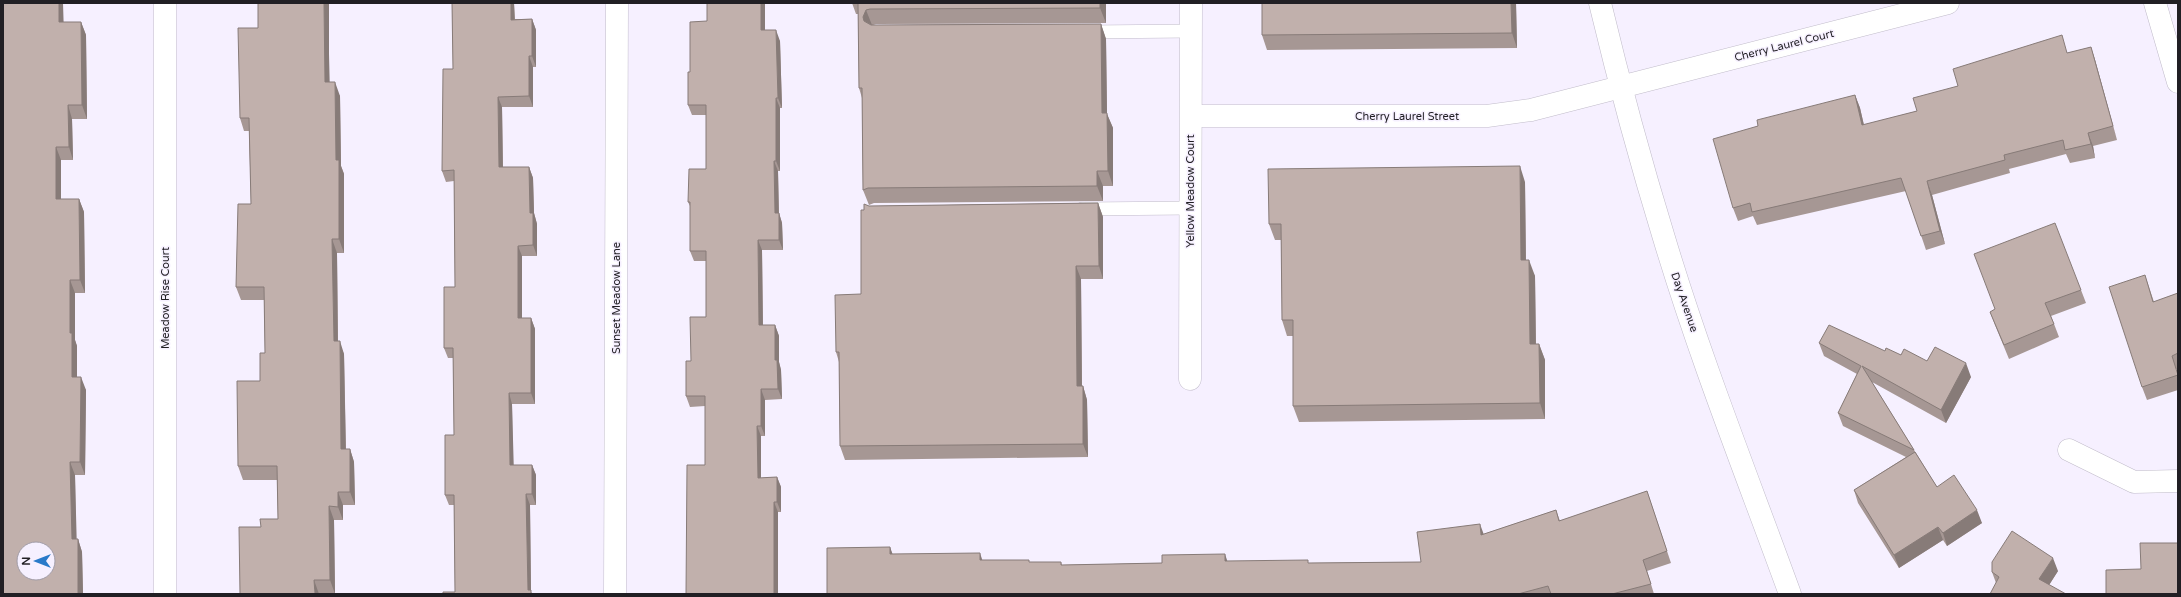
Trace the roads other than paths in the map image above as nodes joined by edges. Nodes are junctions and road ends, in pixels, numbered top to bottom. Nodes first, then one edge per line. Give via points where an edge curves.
1 (165, 3) edge
2 (617, 3) edge
3 (1191, 3) edge
4 (1600, 3) edge
5 (1948, 3) edge
6 (2155, 3) edge
7 (1191, 31) junction
8 (1073, 32) edge
9 (2178, 82) edge
10 (1620, 87) junction
11 (1191, 116) junction
12 (1190, 208) junction
13 (1072, 209) edge
14 (1190, 379) dead end
15 (2069, 450) dead end
16 (2178, 481) edge
17 (165, 594) edge
18 (615, 594) edge
19 (1790, 594) edge

1 - 17 street, Meadow Rise Court
2 - 18 street, Sunset Meadow Lane
3 - 7 street, Yellow Meadow Court
4 - 10 street, Day Avenue
5 - 10 street, Cherry Laurel Court
6 - 9 street
7 - 8 lane
7 - 11 street, Yellow Meadow Court
10 - 11 street, Cherry Laurel Street via 1531,110 1487,116
10 - 19 street, Day Avenue via 1664,239 1693,327
11 - 12 street, Yellow Meadow Court
12 - 13 lane
12 - 14 street, Yellow Meadow Court
15 - 16 street via 2134,482

